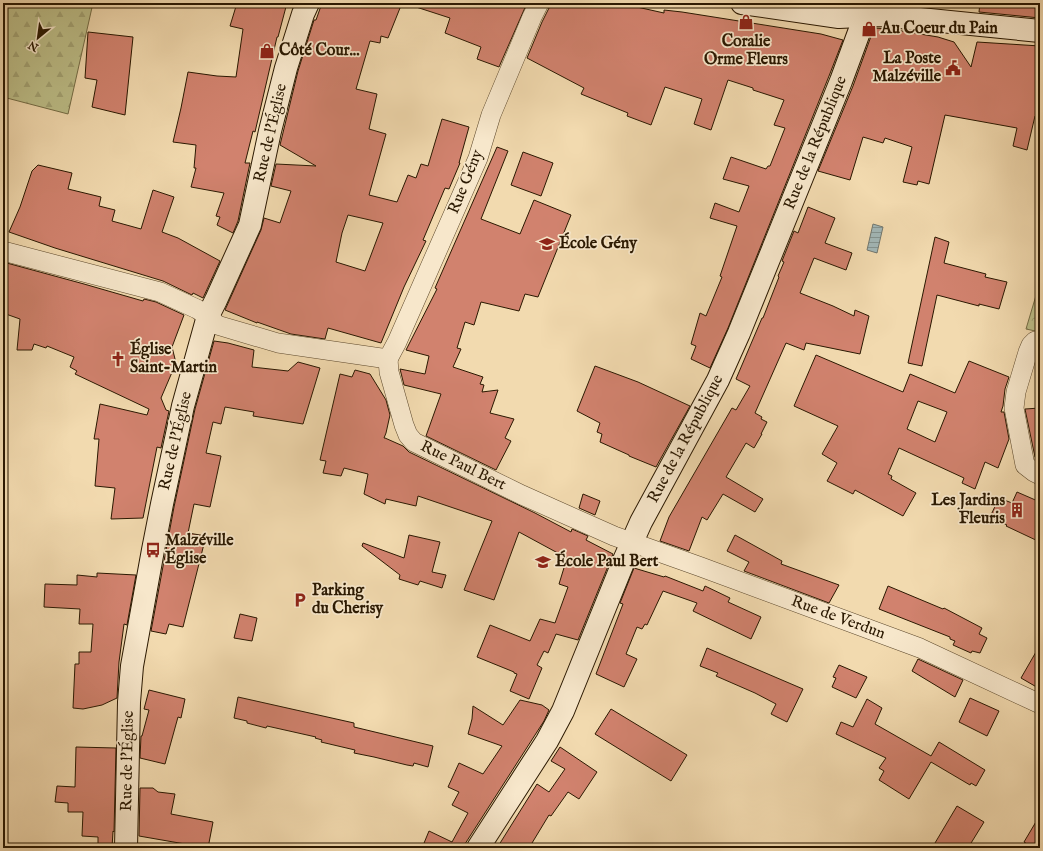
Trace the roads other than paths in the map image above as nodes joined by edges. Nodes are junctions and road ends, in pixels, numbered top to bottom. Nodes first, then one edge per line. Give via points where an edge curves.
1 (308, 3) edge
2 (539, 3) edge
3 (742, 3) edge
4 (869, 9) edge
5 (1040, 31) edge
6 (3, 251) edge
7 (208, 316) junction
8 (1040, 340) edge
9 (388, 359) junction
10 (1040, 475) edge
11 (632, 542) junction
12 (1040, 704) edge
13 (126, 848) edge
14 (478, 848) edge

1 - 7 main road, Rue de l'Église via 286,68 250,225
2 - 9 street, Rue Gény via 491,114 478,158
3 - 4 main road via 840,17
4 - 5 main road via 880,14
4 - 11 main road, Rue de la République via 736,340 718,380
6 - 7 street via 160,292
7 - 9 street via 217,325 278,343
7 - 13 main road, Rue de l'Église via 183,406 152,550 132,666
8 - 10 street via 1034,341 1028,352 1014,408 1025,465
9 - 11 street, Rue Paul Bert via 389,372 404,425 414,442 522,496
11 - 12 street, Rue de Verdun via 920,648
11 - 14 main road, Rue de la République via 563,711 547,741

